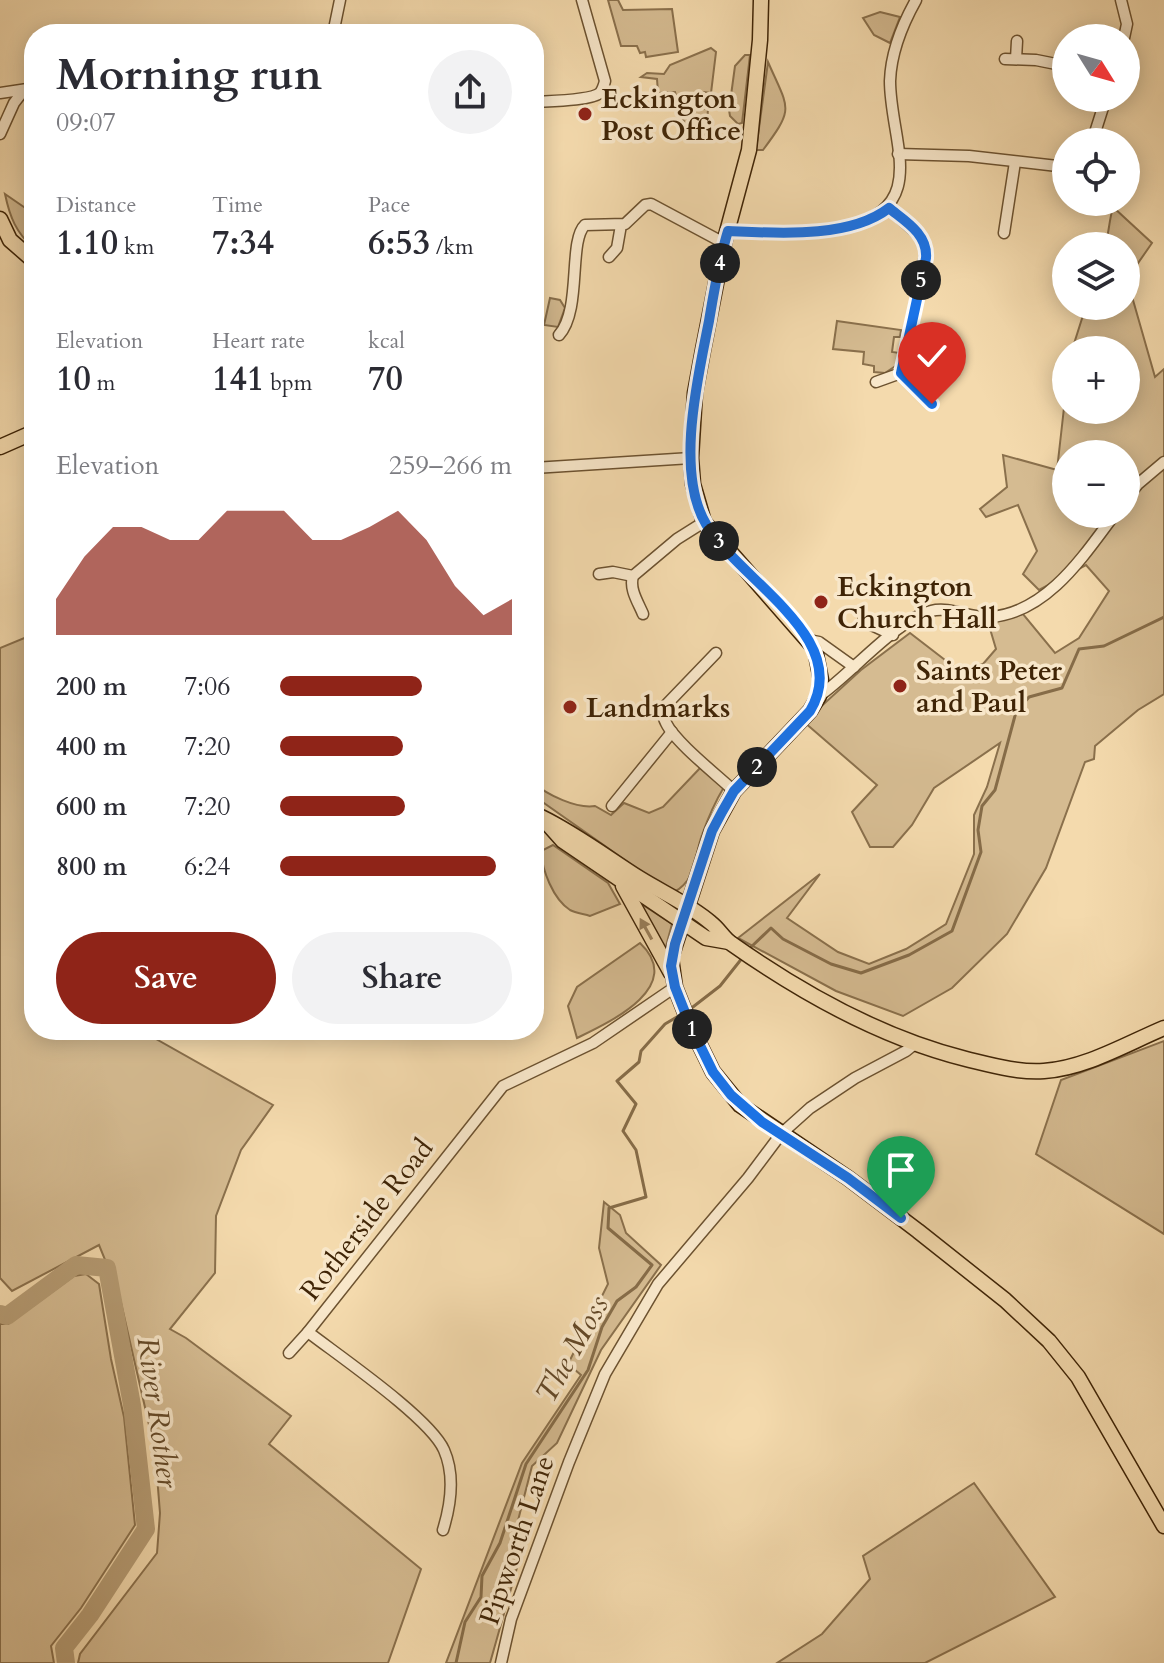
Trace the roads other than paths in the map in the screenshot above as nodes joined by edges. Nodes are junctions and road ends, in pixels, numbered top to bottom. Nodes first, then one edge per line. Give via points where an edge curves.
1 (340, 0) edge
2 (582, 0) edge
3 (761, 0) edge
4 (916, 0) edge
5 (1121, 0) edge
6 (335, 24) edge
7 (1127, 24) edge
8 (1017, 41) dead end
9 (1052, 64) edge
10 (24, 90) edge
11 (0, 93) edge
12 (24, 94) edge
13 (544, 101) edge
14 (0, 134) edge
15 (898, 154) junction
16 (1015, 162) junction
17 (1052, 166) edge
18 (889, 208) junction
19 (0, 219) edge
20 (621, 225) junction
21 (1004, 233) dead end
22 (726, 237) junction
23 (24, 252) edge
24 (609, 257) dead end
25 (559, 335) dead end
26 (901, 373) junction
27 (876, 382) dead end
28 (932, 404) dead end
29 (24, 436) edge
30 (0, 447) edge
31 (691, 458) junction
32 (1164, 462) edge
33 (544, 467) edge
34 (1140, 482) edge
35 (704, 522) junction
36 (1104, 528) edge
37 (599, 574) dead end
38 (633, 576) junction
39 (643, 614) dead end
40 (863, 621) dead end
41 (893, 635) junction
42 (809, 640) junction
43 (716, 653) dead end
44 (854, 667) junction
45 (819, 696) junction
46 (672, 732) junction
47 (607, 790) dead end
48 (734, 791) junction
49 (544, 817) edge
50 (544, 820) edge
51 (641, 879) junction
52 (620, 880) junction
53 (688, 906) junction
54 (682, 922) junction
55 (729, 942) junction
56 (674, 982) junction
57 (1164, 1028) edge
58 (916, 1043) junction
59 (781, 1134) junction
60 (308, 1332) junction
61 (289, 1353) dead end
62 (1164, 1526) edge
63 (443, 1530) dead end
64 (501, 1663) edge

1 - 6 street
2 - 13 street via 603,89 589,97
3 - 22 main road via 749,150
4 - 15 street via 892,65
5 - 7 street
8 - 9 street via 1010,59
10 - 11 street
12 - 14 street
15 - 16 street
15 - 18 street via 899,182
16 - 17 street
16 - 21 street
18 - 22 street via 842,228
18 - 26 street via 922,238 926,251
19 - 23 main road via 10,240
20 - 22 street via 651,204
20 - 24 street via 617,248
20 - 25 street via 590,223 579,230 575,283
22 - 31 main road via 695,393
26 - 27 street
26 - 28 street via 922,384
29 - 30 main road
31 - 33 street
31 - 35 main road
32 - 34 street
35 - 38 street
35 - 42 main road
36 - 41 street via 1076,566 1036,601 993,617 930,611
37 - 38 street
38 - 39 street
40 - 41 street
41 - 44 street
42 - 44 street
42 - 45 main road via 821,668
43 - 46 street via 666,705 664,720
44 - 45 street
45 - 48 main road
46 - 47 street via 616,802
46 - 48 street
48 - 53 main road via 712,831
49 - 51 main road
50 - 52 main road via 563,841
51 - 53 main road
51 - 54 main road via 676,909
52 - 54 main road
56 -> 52 main road
53 - 54 main road
53 - 55 main road via 703,928
54 - 55 main road via 706,938
54 - 56 main road via 671,958
55 - 58 main road via 830,1006
56 - 59 main road via 721,1083 740,1105
56 - 60 street, Rotherside Road via 593,1043 503,1086
57 - 58 main road via 1077,1065 1043,1071 1009,1068
58 - 59 street, Pipworth Lane via 810,1108
59 - 62 main road via 971,1271 1049,1341 1078,1377
59 - 64 street, Pipworth Lane via 658,1284 605,1374 511,1619
60 - 61 street
60 - 63 street, Rotherside Road via 424,1423 441,1444 451,1485

